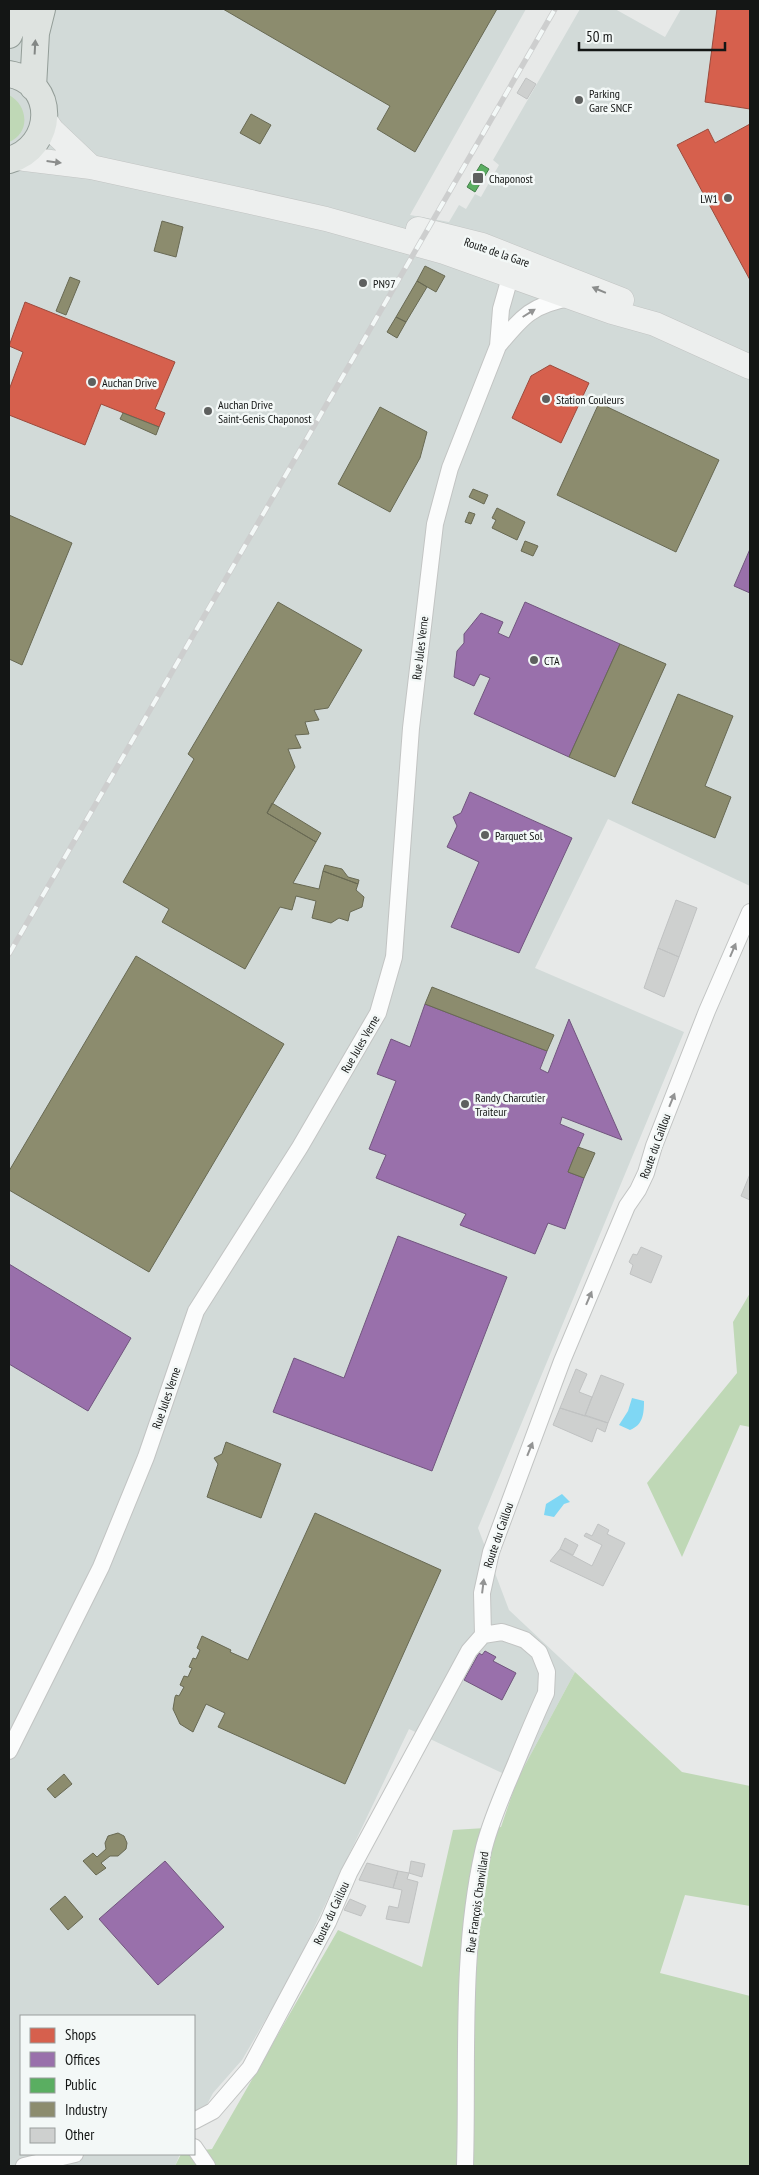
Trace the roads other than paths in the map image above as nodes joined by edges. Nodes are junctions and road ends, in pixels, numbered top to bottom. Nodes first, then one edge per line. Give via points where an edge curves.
1 (20, 9) edge
2 (42, 9) edge
3 (9, 35) edge
4 (9, 74) edge
5 (33, 87) junction
6 (45, 120) junction
7 (13, 159) edge
8 (91, 167) junction
9 (326, 219) junction
10 (510, 274) junction
11 (571, 297) junction
12 (656, 324) junction
13 (498, 346) junction
14 (750, 367) edge
15 (750, 912) edge
16 (483, 1634) junction
17 (9, 1751) edge
18 (195, 2120) edge
19 (195, 2148) edge
20 (71, 2155) edge
21 (24, 2166) edge
22 (207, 2166) edge
23 (465, 2166) edge

1 - 3 main road
5 -> 2 main road via 36,33
4 - 5 main road
5 - 6 main road via 44,108
6 - 7 main road via 33,146
6 - 8 main road
7 -> 8 main road, Route de la Gare
8 - 9 main road, Route de la Gare
9 - 10 main road, Route de la Gare
12 -> 9 main road, Route de la Gare via 629,303 482,245 402,226
10 - 11 main road, Route de la Gare
10 - 13 street, Rue Jules Verne via 501,309
11 - 12 main road, Route de la Gare
13 -> 11 street via 523,317 543,305
12 - 14 main road, Route de la Gare
13 - 17 street, Rue Jules Verne via 450,468 435,524 410,728 394,956 378,1013 300,1147 196,1311 146,1457 101,1567
16 -> 15 street, Route du Caillou via 485,1574 514,1489 562,1361 627,1206 646,1173 697,1038
16 - 18 street, Route du Caillou via 469,1651 349,1873 328,1922 250,2068 212,2111
16 - 23 street, Rue François Chanvillard via 502,1632 525,1640 539,1652 547,1672 546,1693 492,1821 483,1851 468,1963
19 - 22 street
20 - 21 street

